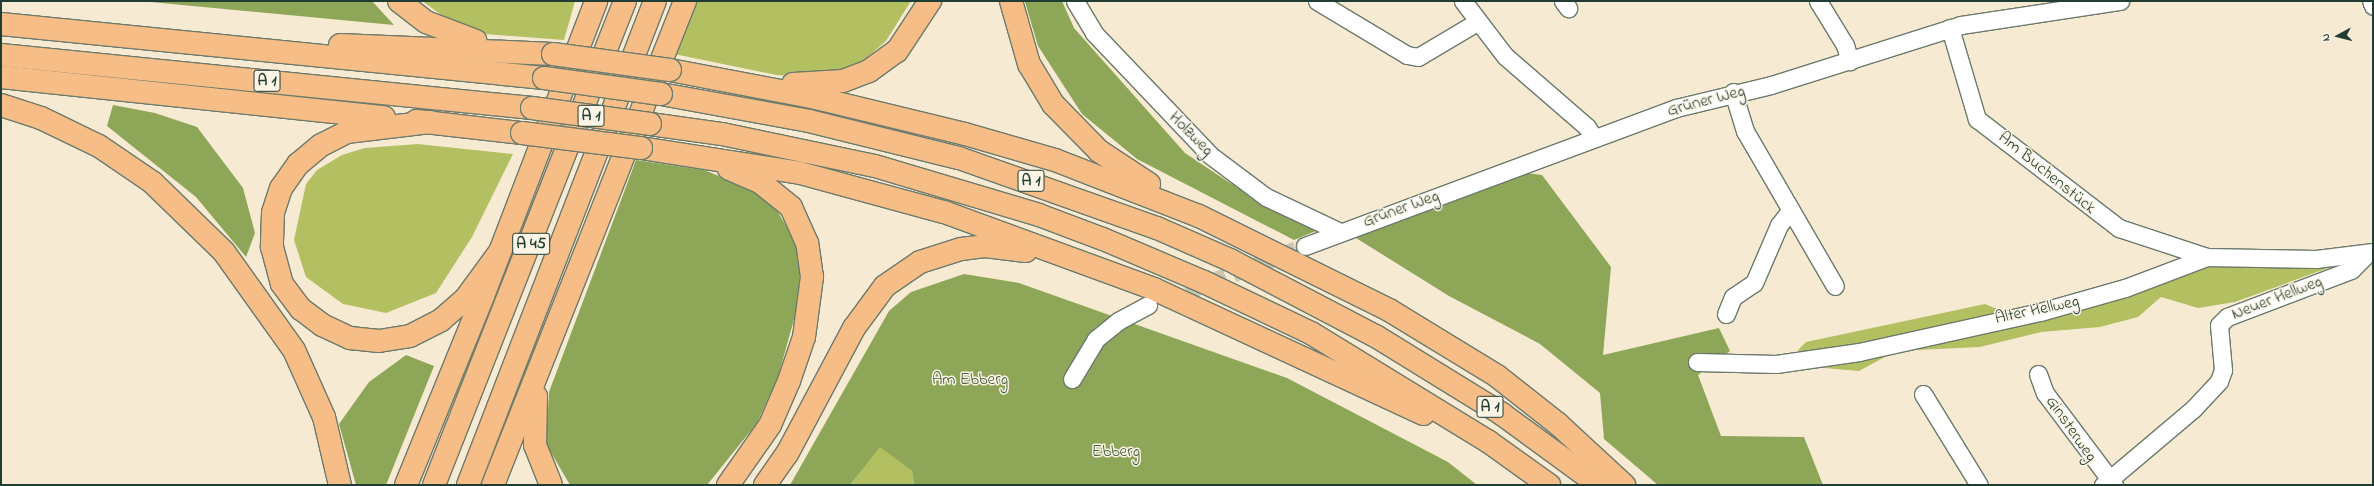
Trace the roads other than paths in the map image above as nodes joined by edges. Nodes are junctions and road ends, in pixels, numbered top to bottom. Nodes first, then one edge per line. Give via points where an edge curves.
1 (399, 1) edge
2 (596, 1) edge
3 (625, 1) edge
4 (655, 1) edge
5 (685, 1) edge
6 (930, 1) edge
7 (1011, 1) edge
8 (1075, 1) edge
9 (1317, 1) edge
10 (1463, 1) edge
11 (1818, 1) edge
12 (2120, 1) edge
13 (2371, 1) edge
14 (2373, 6) edge
15 (2034, 8) edge
16 (1477, 22) junction
17 (1, 24) edge
18 (1950, 28) junction
19 (514, 50) junction
20 (275, 52) junction
21 (1, 55) edge
22 (1850, 61) junction
23 (1, 77) edge
24 (729, 81) junction
25 (1733, 92) junction
26 (1, 105) edge
27 (430, 122) junction
28 (1593, 137) junction
29 (676, 153) junction
30 (1790, 211) junction
31 (1199, 216) junction
32 (1338, 232) junction
33 (1305, 246) tunnel mouth
34 (499, 253) junction
35 (2370, 253) edge
36 (2206, 257) junction
37 (1096, 267) junction
38 (1835, 286) dead end
39 (1148, 305) tunnel mouth
40 (563, 313) junction
41 (1726, 314) dead end
42 (1697, 362) dead end
43 (2038, 374) dead end
44 (1072, 379) dead end
45 (1923, 394) dead end
46 (1489, 442) junction
47 (2109, 483) edge
48 (340, 485) edge
49 (406, 485) edge
50 (434, 485) edge
51 (468, 485) edge
52 (493, 485) edge
53 (551, 485) edge
54 (728, 485) edge
55 (765, 485) edge
56 (1549, 485) edge
57 (1599, 485) edge
58 (1624, 485) edge
59 (1979, 485) edge

1 - 19 highway via 445,32
2 - 34 highway
3 - 50 highway, A 45
4 - 51 highway, A 45
5 - 40 highway
6 - 24 highway via 897,51 856,77 810,85
7 - 31 highway via 1030,64 1053,104 1099,151
8 - 32 street, Holzweg via 1094,33 1210,155 1266,198
9 - 16 street via 1407,55 1418,57
10 - 16 street
11 - 22 street via 1845,45
12 - 15 street, Grüner Weg
13 - 14 street
15 - 18 street, Grüner Weg
16 - 28 street via 1516,66 1587,127
17 - 20 highway, A 1
18 - 22 street, Grüner Weg
18 - 36 street, Am Buchenstück via 1977,119 2119,228
19 - 20 highway via 344,44
19 - 24 highway, bridge via 670,70
20 - 57 highway, A 1, bridge via 544,78 661,94 809,121 959,158 1157,228 1230,260 1377,337 1502,414
21 - 46 highway, A 1, bridge via 532,108 722,134 875,166 1039,215 1204,282 1311,334
22 - 25 street, Grüner Weg
23 - 27 highway
24 - 31 highway via 965,134 1055,160
25 - 28 street, Grüner Weg via 1676,108
25 - 30 street via 1745,131
26 - 48 highway via 71,131 99,146 152,182 224,252 264,304 300,362 324,417
27 - 29 highway, bridge
27 - 34 highway via 347,132 321,144 298,164 281,188 273,213 272,247 282,284 301,309 322,325 350,338 379,341 410,336 441,320 466,298
28 - 32 street, Grüner Weg
29 - 37 highway via 785,170 872,190 944,212
29 - 54 highway via 739,172 777,193 801,225 811,260 810,306 789,381 770,425
30 - 38 street
30 - 41 street via 1779,224 1754,283 1733,297
31 - 58 highway via 1389,310 1496,376 1553,420
32 - 33 street, Grüner Weg
34 - 49 highway
35 - 36 street, Alter Hellweg via 2316,259
35 - 47 street, Neuer Hellweg via 2351,270 2227,317 2219,325 2223,370 2219,380 2194,408
36 - 42 street, Alter Hellweg via 2125,288 2064,306 1859,352 1776,364
37 - 46 highway via 1154,290
37 - 55 highway via 1023,250 985,246 941,254 902,274 885,286 854,328 786,454
39 - 44 street via 1118,322 1096,339
40 - 52 highway
40 - 53 highway via 534,408 535,445
43 - 47 street, Ginsterweg via 2045,393
45 - 59 street
46 - 56 highway, A 1

